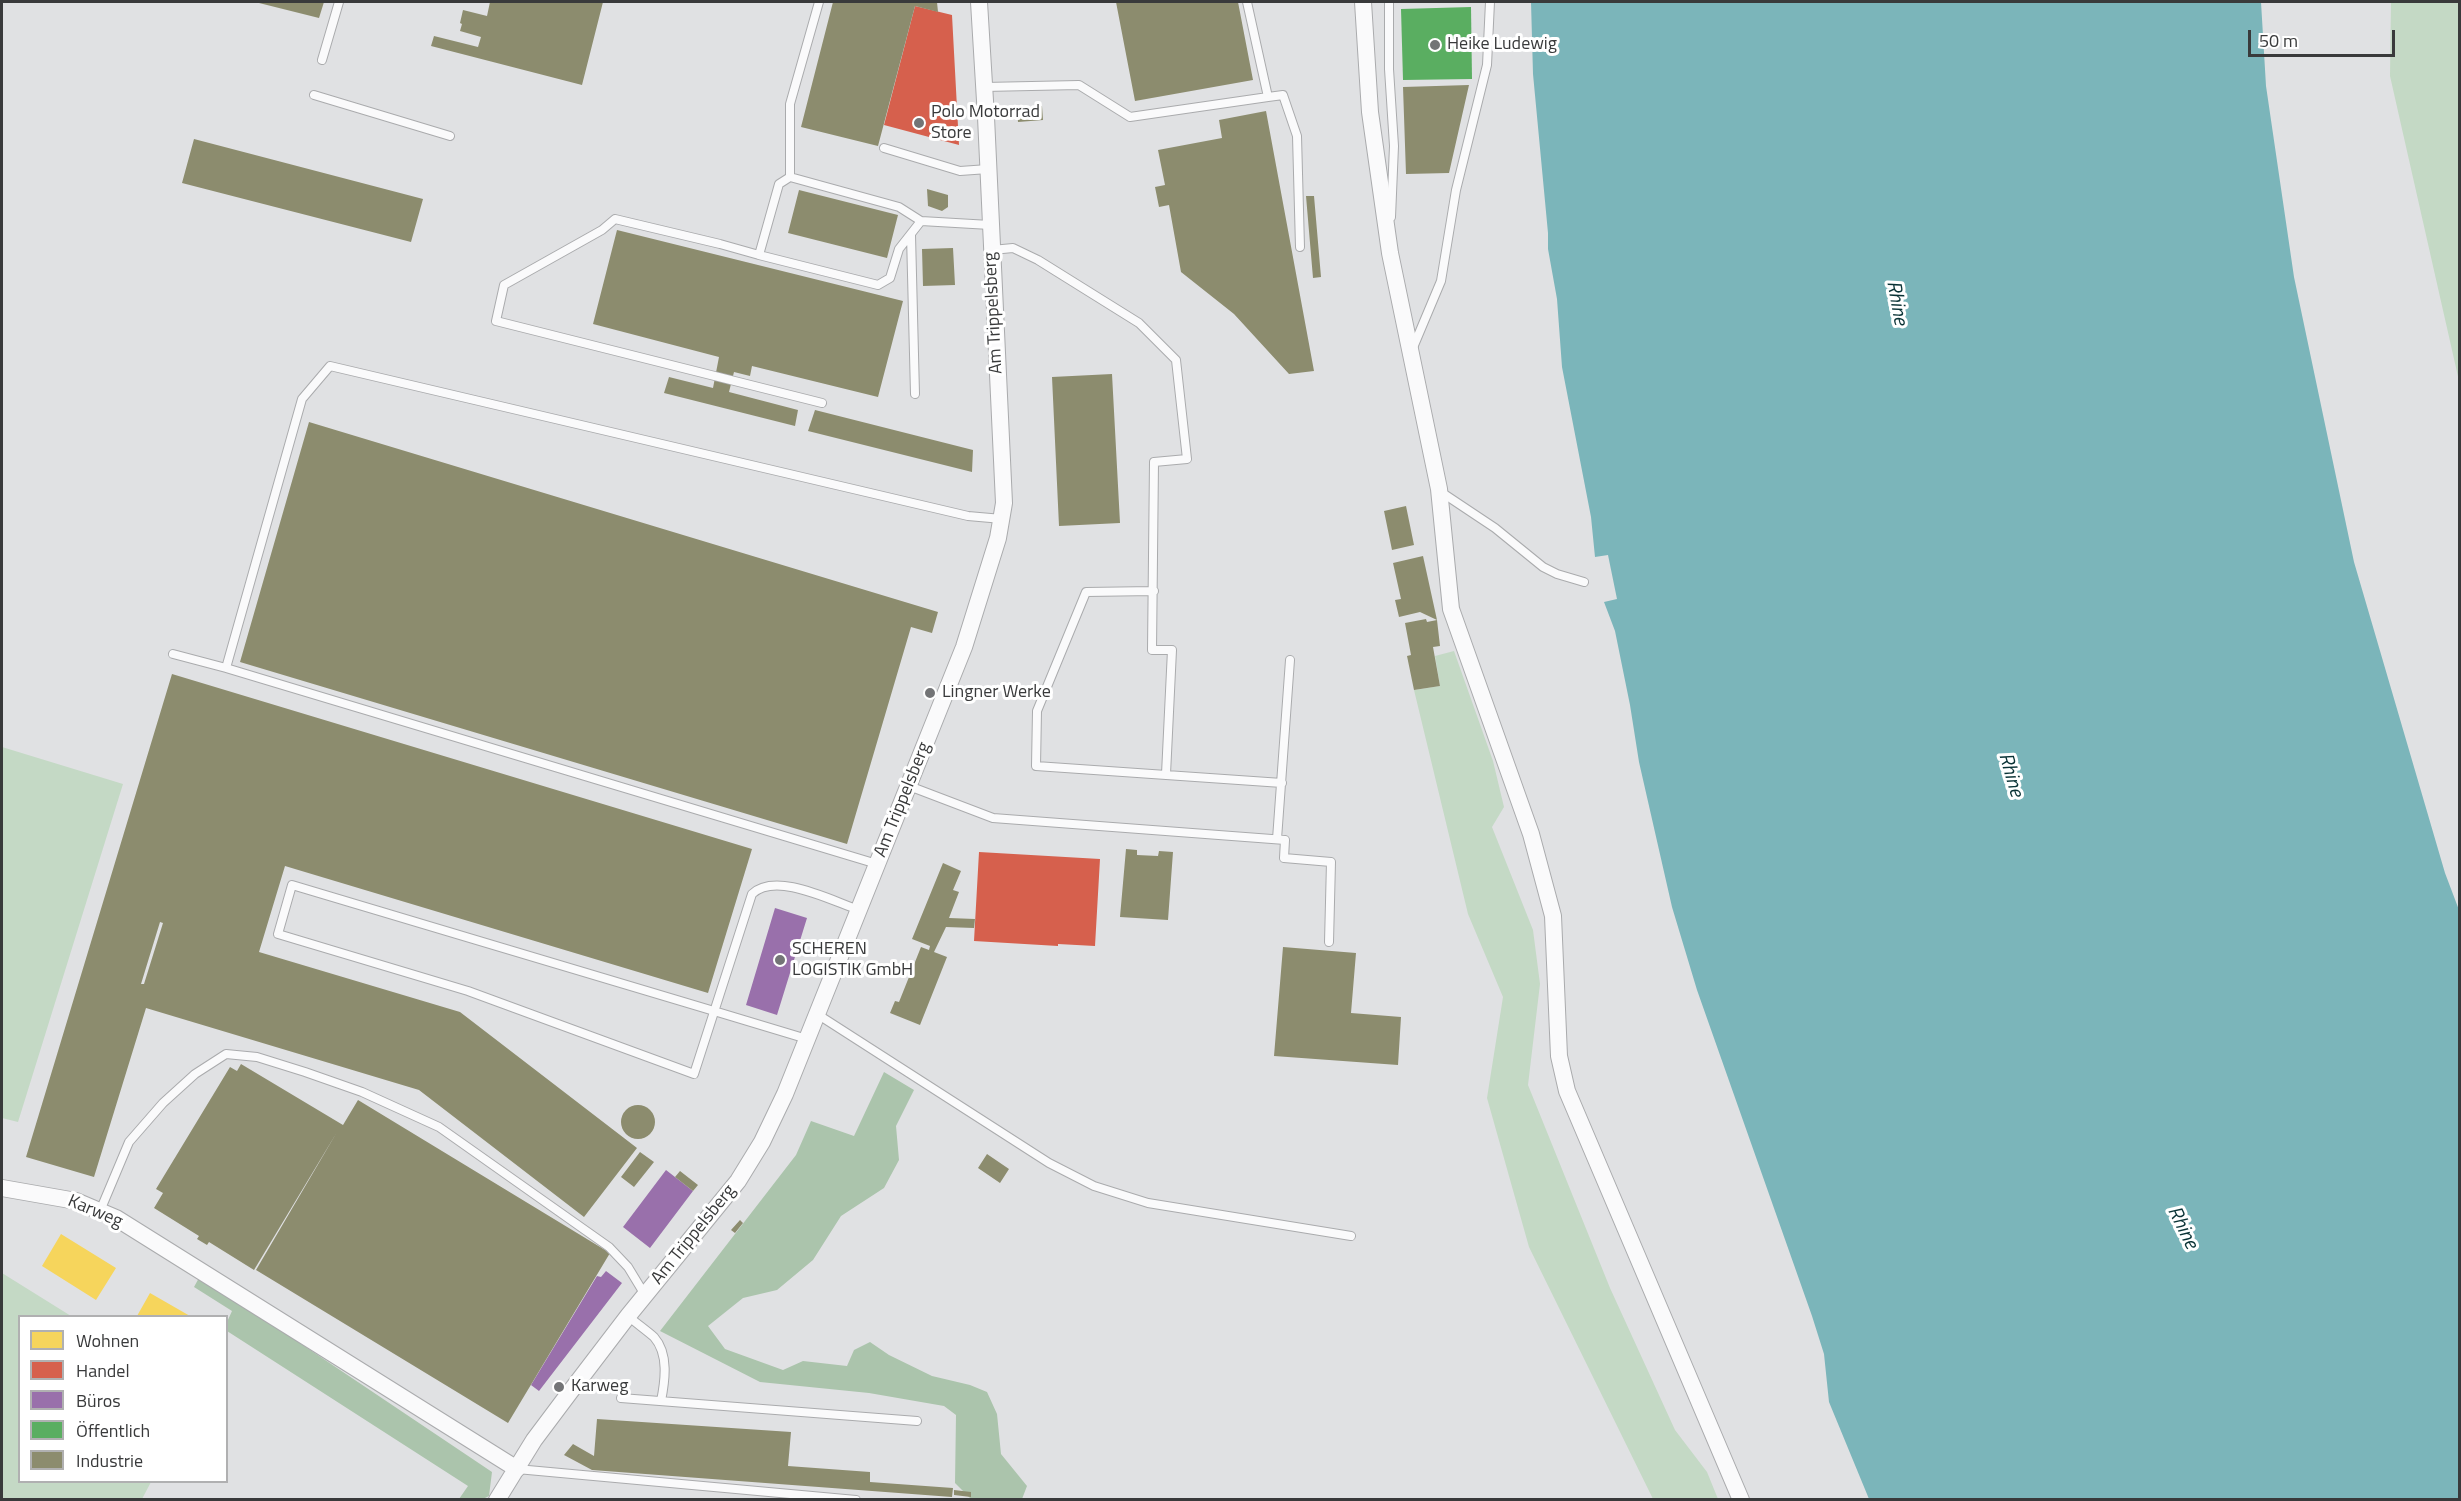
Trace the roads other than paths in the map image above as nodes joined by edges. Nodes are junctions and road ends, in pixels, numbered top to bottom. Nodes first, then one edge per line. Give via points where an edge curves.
1 (339, 2) edge
2 (817, 2) edge
3 (979, 2) edge
4 (1247, 2) edge
5 (1363, 2) edge
6 (1389, 2) edge
7 (1490, 2) edge
8 (322, 60) dead end
9 (984, 87) junction
10 (314, 95) dead end
11 (1268, 98) junction
12 (450, 136) dead end
13 (884, 148) dead end
14 (988, 169) junction
15 (790, 177) junction
16 (921, 221) junction
17 (990, 225) junction
18 (912, 235) junction
19 (1300, 246) dead end
20 (991, 250) junction
21 (1390, 253) junction
22 (759, 255) junction
23 (1412, 351) junction
24 (915, 394) dead end
25 (822, 403) dead end
26 (1439, 489) junction
27 (1002, 519) junction
28 (1584, 582) dead end
29 (1154, 591) junction
30 (173, 654) dead end
31 (1290, 660) dead end
32 (226, 668) junction
33 (1166, 774) junction
34 (1282, 783) junction
35 (909, 786) junction
36 (1277, 839) junction
37 (877, 864) junction
38 (859, 910) junction
39 (1329, 942) dead end
40 (714, 1011) junction
41 (817, 1014) junction
42 (807, 1039) junction
43 (2, 1188) edge
44 (100, 1211) junction
45 (1351, 1236) dead end
46 (645, 1295) junction
47 (628, 1316) junction
48 (621, 1398) dead end
49 (661, 1401) junction
50 (918, 1420) dead end
51 (517, 1469) junction
52 (497, 1500) edge
53 (856, 1500) edge
54 (1741, 1500) edge

1 - 8 lane
2 - 15 lane via 790,104
3 - 9 street, Am Trippelsberg
4 - 11 lane
5 - 21 street via 1370,112
6 - 21 lane via 1394,146
7 - 23 lane via 1487,65 1456,190 1441,281
9 - 11 lane via 1079,85 1130,117
9 - 14 street, Am Trippelsberg
10 - 12 lane
11 - 19 lane via 1283,95 1297,136
13 - 14 lane via 960,171
14 - 17 street, Am Trippelsberg
15 - 16 lane via 899,207
15 - 22 lane via 779,184
16 - 17 lane
16 - 18 lane
17 - 20 street, Am Trippelsberg
18 - 22 lane via 899,249 890,278 878,285
18 - 24 lane
20 - 27 street, Am Trippelsberg
20 - 29 lane via 1013,248 1038,260 1139,323 1176,360 1187,459 1154,462
21 - 23 street
22 - 25 lane via 615,219 504,285 496,321
23 - 26 street
26 - 28 lane via 1543,567
26 - 54 street via 1451,609 1531,834 1553,916 1559,1056 1567,1091
27 - 32 lane via 968,516 330,366 302,399
27 - 35 street, Am Trippelsberg via 964,647
29 - 33 lane via 1152,650 1172,650
29 - 33 lane via 1086,592 1037,711 1036,766
30 - 32 lane
31 - 34 lane
32 - 37 lane
33 - 34 lane
34 - 36 lane
35 - 36 lane via 993,818
35 - 37 street, Am Trippelsberg
36 - 39 lane via 1285,840 1284,858 1331,862
37 - 38 street, Am Trippelsberg
38 - 40 lane via 778,884 756,890
38 - 41 street, Am Trippelsberg
40 - 40 lane via 292,885 278,934 468,991 694,1074
40 - 42 lane
41 - 42 street, Am Trippelsberg
41 - 45 lane via 1049,1163 1094,1186 1148,1203
42 - 46 street, Am Trippelsberg via 785,1095 738,1181
43 - 44 street, Karweg via 76,1201
44 - 46 lane via 129,1142 163,1103 195,1074 226,1054 257,1057 362,1092 439,1126 609,1247 628,1267
44 - 51 street, Karweg
46 - 47 street, Am Trippelsberg
47 - 49 lane via 660,1346 666,1375
47 - 51 street, Am Trippelsberg via 534,1440
48 - 49 lane
49 - 50 lane
51 - 52 street, Am Trippelsberg
51 - 53 lane

